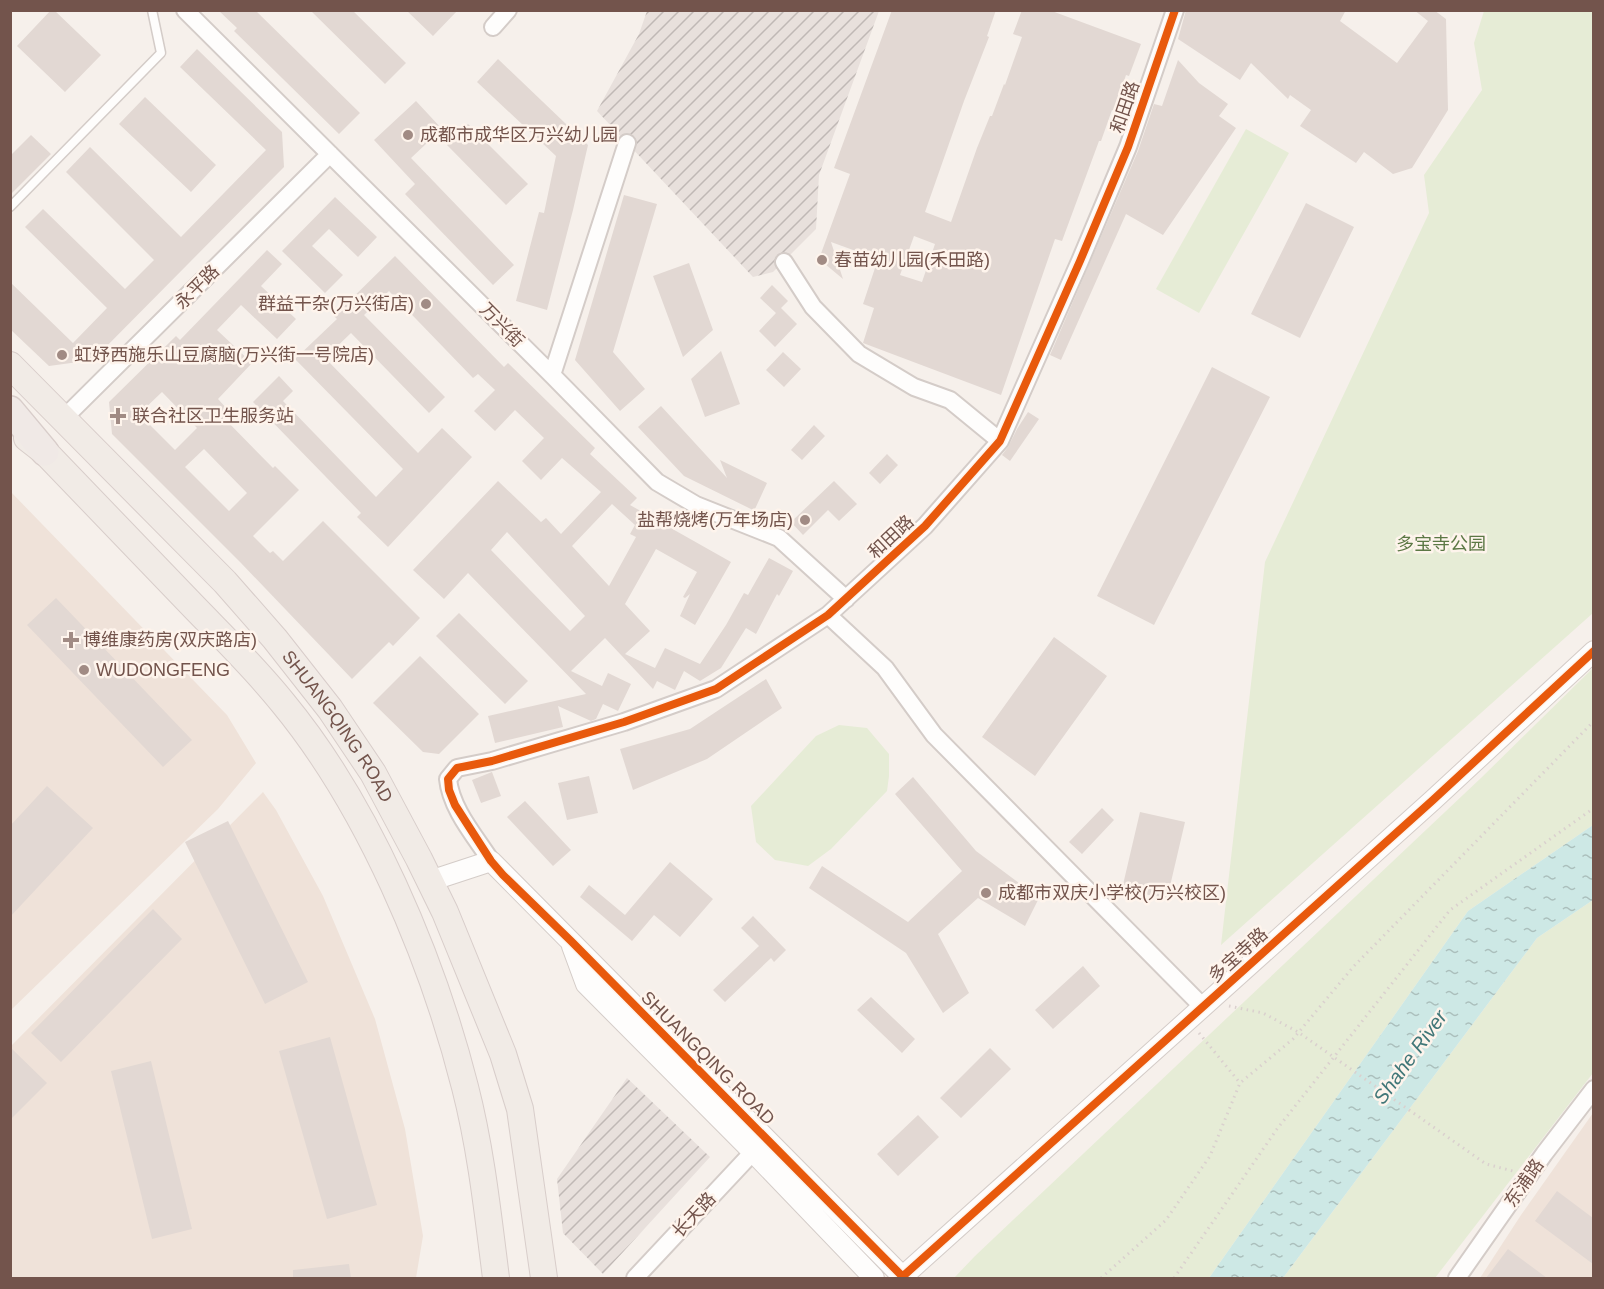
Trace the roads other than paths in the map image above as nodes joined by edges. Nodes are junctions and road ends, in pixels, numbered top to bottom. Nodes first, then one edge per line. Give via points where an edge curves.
1 (152, 10) edge
2 (185, 10) edge
3 (508, 10) edge
4 (1175, 10) edge
5 (493, 27) dead end
6 (627, 143) dead end
7 (330, 154) junction
8 (10, 207) edge
9 (784, 262) dead end
10 (10, 366) edge
11 (552, 375) junction
12 (10, 410) edge
13 (63, 419) junction
14 (10, 425) edge
15 (1000, 441) junction
16 (45, 452) junction
17 (846, 599) junction
18 (828, 615) junction
19 (1593, 651) edge
20 (491, 861) junction
21 (430, 881) junction
22 (571, 940) junction
23 (1206, 1004) junction
24 (1593, 1089) edge
25 (753, 1152) junction
26 (496, 1278) edge
27 (544, 1278) edge
28 (635, 1278) edge
29 (874, 1278) edge
30 (902, 1278) edge
31 (1457, 1278) edge

1 - 8 lane via 161,53
2 - 7 street, 万兴街
3 - 5 street
4 - 15 street, 和田路 via 1128,147
6 - 11 street
7 - 11 street, 万兴街
7 - 13 street, 永平路
9 - 15 street via 813,307 859,354 914,387 950,400
10 - 13 main road, SHUANGQING ROAD
11 - 17 street, 万兴街 via 657,482 696,506 779,538
12 - 16 highway
13 - 21 main road, SHUANGQING ROAD via 225,582 275,639 330,709 373,773
14 - 16 main road, SHUANGQING ROAD
15 - 17 street, 和田路 via 925,526
16 - 26 main road, SHUANGQING ROAD via 284,703 363,824 404,908 435,987 465,1087 484,1183
17 - 18 street, 和田路
18 - 20 street, 和田路 via 716,689 624,722 457,768 448,779 455,805
18 - 23 street via 885,668 934,735
19 - 23 street, 多宝寺路
20 - 21 street
20 - 22 street, SHUANGQING ROAD
21 - 27 main road, SHUANGQING ROAD via 503,1054 520,1110
22 - 25 street, SHUANGQING ROAD via 586,984
22 - 30 street, SHUANGQING ROAD
23 - 30 street, 多宝寺路
24 - 31 street, 东浦路
25 - 28 street, 长天路
25 - 29 street, SHUANGQING ROAD

